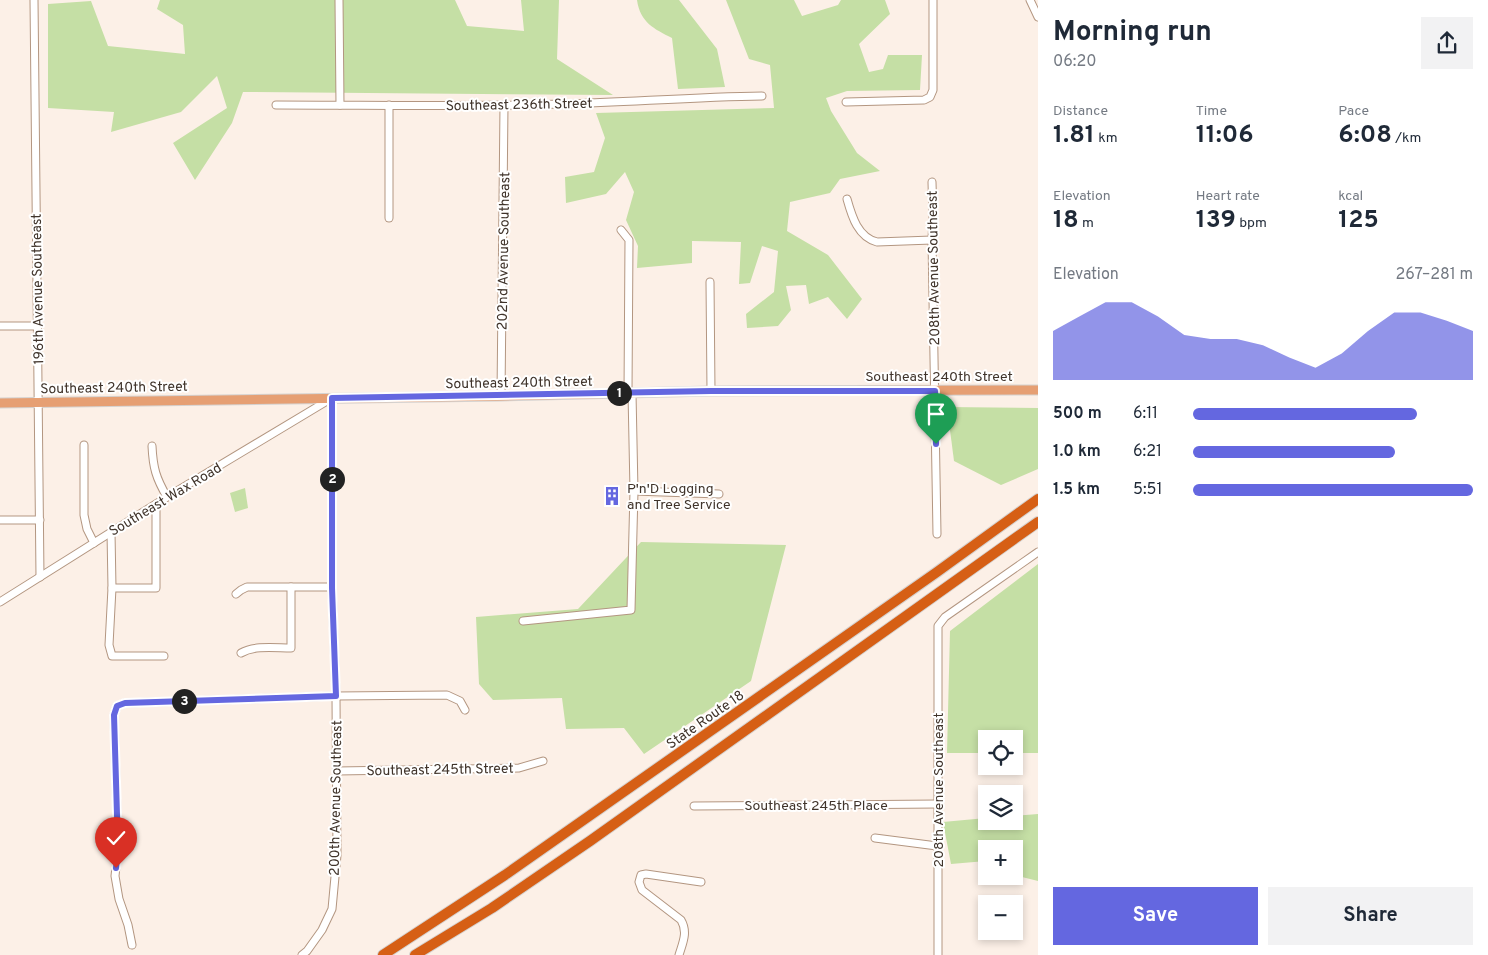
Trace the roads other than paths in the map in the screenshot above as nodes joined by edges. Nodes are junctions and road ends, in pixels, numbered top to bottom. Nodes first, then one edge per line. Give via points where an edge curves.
1 (34, 0) edge
2 (339, 0) edge
3 (933, 0) edge
4 (1030, 0) edge
5 (1038, 17) edge
6 (762, 96) dead end
7 (846, 102) dead end
8 (276, 105) dead end
9 (340, 105) junction
10 (389, 105) junction
11 (504, 105) junction
12 (932, 182) dead end
13 (847, 199) dead end
14 (389, 218) dead end
15 (621, 230) dead end
16 (932, 240) junction
17 (710, 282) dead end
18 (0, 326) edge
19 (38, 326) junction
20 (1038, 390) edge
21 (711, 391) junction
22 (935, 391) junction
23 (630, 393) junction
24 (501, 396) junction
25 (332, 398) junction
26 (39, 402) junction
27 (0, 403) edge
28 (84, 444) dead end
29 (152, 446) dead end
30 (634, 491) junction
31 (720, 494) dead end
32 (167, 497) junction
33 (1038, 499) edge
34 (156, 505) junction
35 (0, 520) edge
36 (40, 520) junction
37 (1038, 522) edge
38 (111, 532) junction
39 (938, 534) dead end
40 (94, 542) junction
41 (1038, 552) edge
42 (40, 577) junction
43 (112, 588) junction
44 (291, 588) junction
45 (332, 588) junction
46 (236, 594) dead end
47 (0, 602) edge
48 (523, 621) dead end
49 (241, 653) dead end
50 (164, 656) dead end
51 (336, 696) junction
52 (465, 710) dead end
53 (543, 761) dead end
54 (337, 771) junction
55 (938, 804) junction
56 (694, 806) dead end
57 (875, 838) dead end
58 (938, 846) junction
59 (700, 882) dead end
60 (132, 945) dead end
61 (305, 953) edge
62 (383, 955) edge
63 (415, 955) edge
64 (679, 955) edge
65 (938, 955) edge

1 - 19 street, 196th Avenue Southeast
2 - 9 street
3 - 7 street via 933,90 930,97 924,100
4 - 5 street
6 - 11 street, Southeast 236th Street
8 - 9 street, Southeast 236th Street
9 - 10 street, Southeast 236th Street
10 - 11 street, Southeast 236th Street
10 - 14 street
11 - 24 street, 202nd Avenue Southeast
12 - 16 street, 208th Avenue Southeast
13 - 16 street via 855,224 871,241
15 - 23 street via 629,240
16 - 22 street, 208th Avenue Southeast
17 - 21 street
18 - 19 street
19 - 26 street, 196th Avenue Southeast
20 - 22 main road, Southeast 240th Street
21 - 22 main road, Southeast 240th Street
21 - 23 main road, Southeast 240th Street
22 - 39 street, 208th Avenue Southeast
23 - 24 main road, Southeast 240th Street
23 - 30 street
24 - 25 main road, Southeast 240th Street
25 - 26 main road, Southeast 240th Street
25 - 32 street, Southeast Wax Road
25 - 45 street, 200th Avenue Southeast
26 - 27 main road, Southeast 240th Street
26 - 36 street, 196th Avenue Southeast
28 - 40 street via 84,515
29 - 32 street via 155,475
30 - 31 street
30 - 48 street via 631,610
32 - 34 street, Southeast Wax Road
33 - 62 highway, State Route 18 via 505,875
34 - 38 street, Southeast Wax Road
34 - 43 street via 156,588
35 - 36 street
36 - 42 street, 196th Avenue Southeast
37 - 63 highway via 590,841 492,908
38 - 40 street, Southeast Wax Road
38 - 43 street
40 - 42 street, Southeast Wax Road
41 - 55 street, 208th Avenue Southeast via 945,617 938,626
42 - 47 street, Southeast Wax Road
43 - 50 street via 109,644 112,656
44 - 45 street
44 - 46 street via 247,588
44 - 49 street via 291,648 255,648
45 - 51 street, 200th Avenue Southeast
51 - 52 street via 446,695 460,701
51 - 54 street, 200th Avenue Southeast
51 - 60 street via 125,703 117,706 114,715 118,848 115,876
53 - 54 street, Southeast 245th Street via 519,768
54 - 61 street, 200th Avenue Southeast via 337,854 332,909
55 - 56 street, Southeast 245th Place
55 - 58 street, 208th Avenue Southeast
57 - 58 street
58 - 65 street, 208th Avenue Southeast
59 - 64 street via 646,874 639,882 642,890 681,920 685,927

